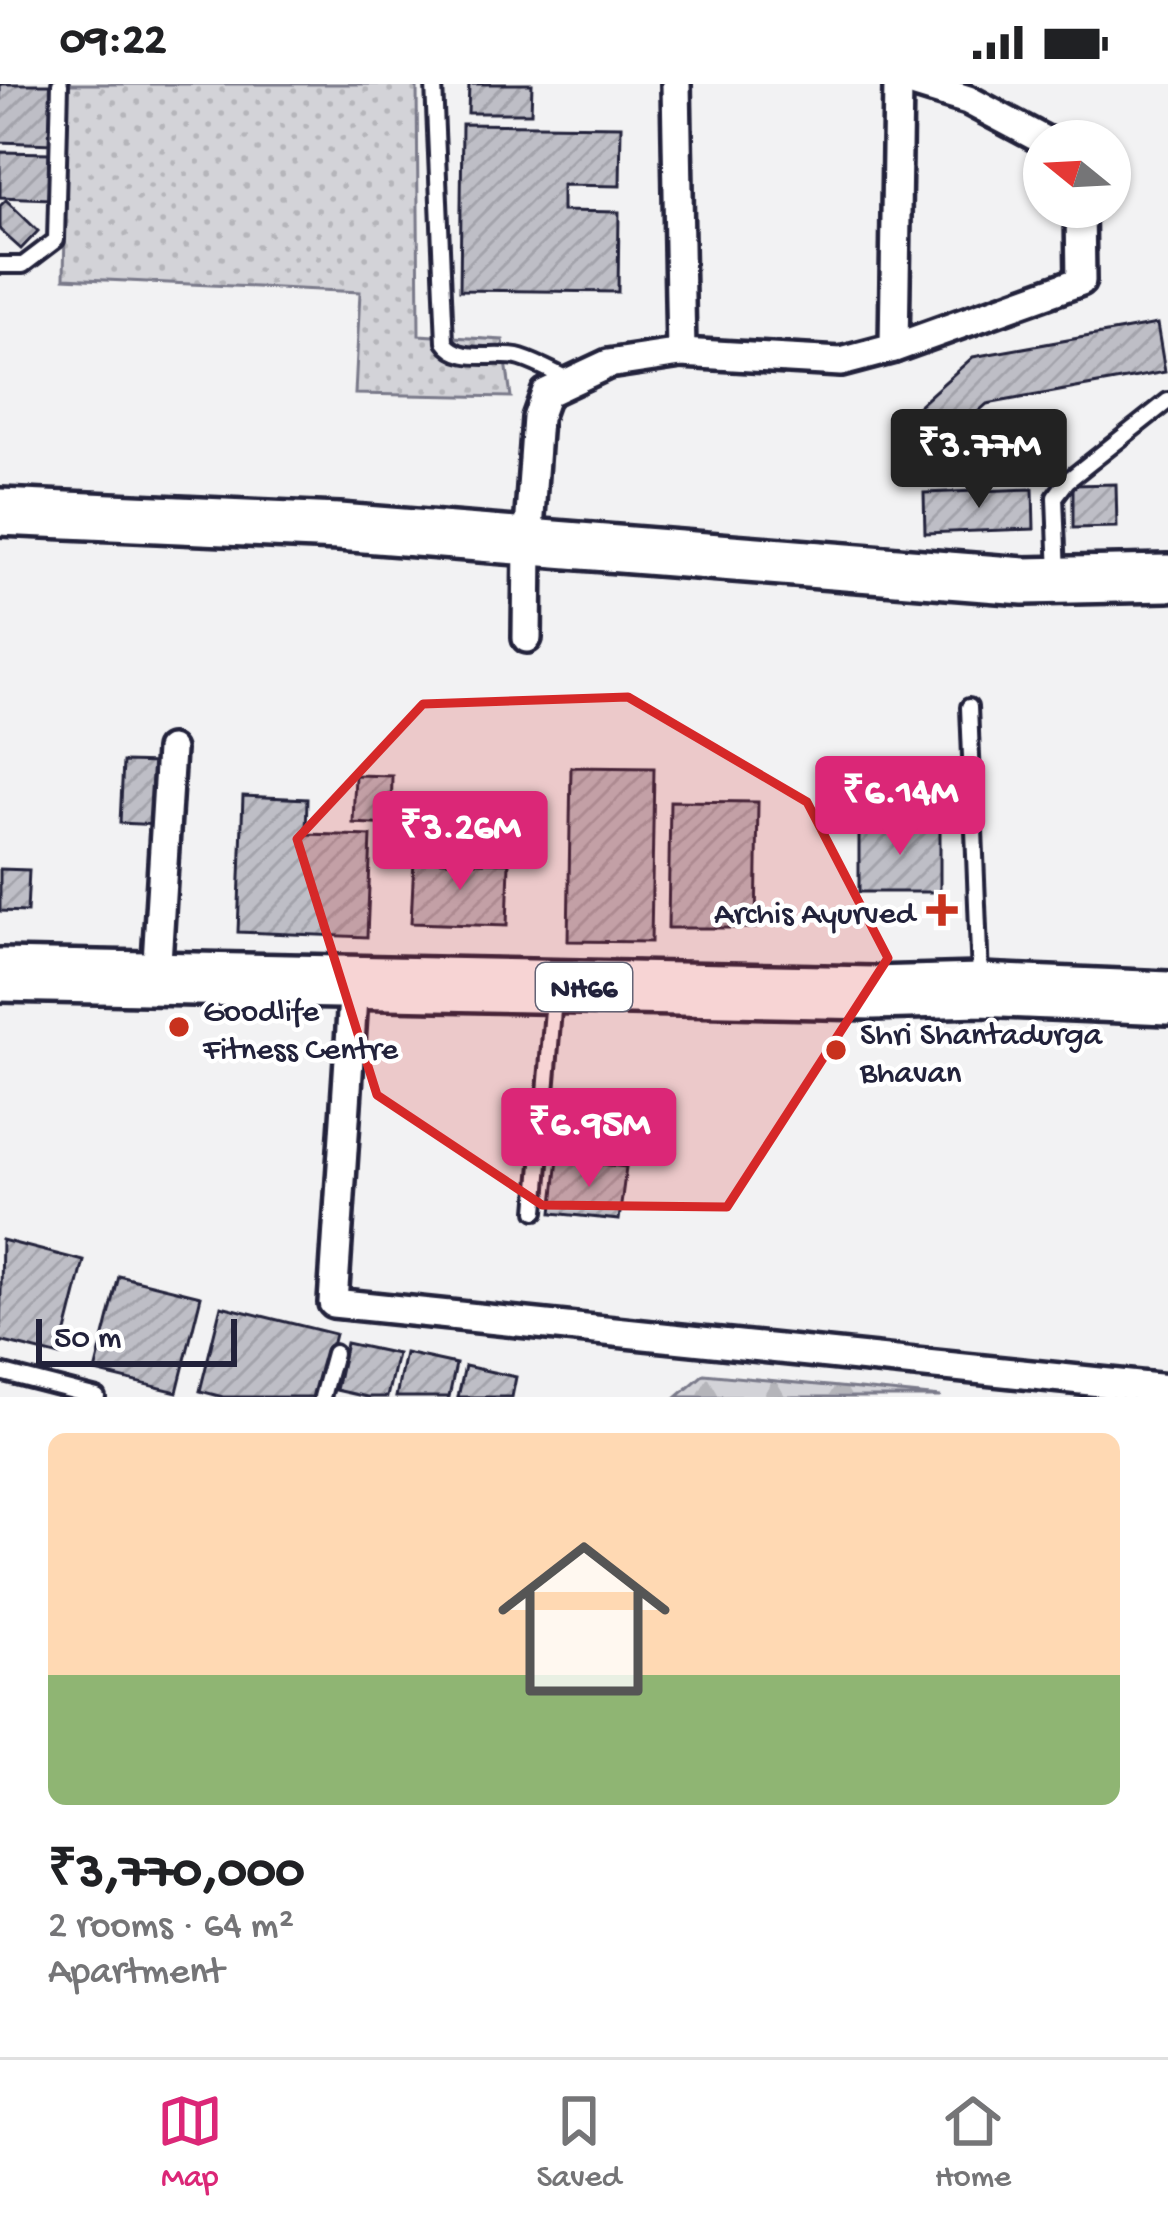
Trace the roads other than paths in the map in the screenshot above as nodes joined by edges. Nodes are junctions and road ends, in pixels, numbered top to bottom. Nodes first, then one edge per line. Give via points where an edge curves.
1 (60, 84) edge
2 (434, 84) edge
3 (676, 84) edge
4 (898, 84) edge
5 (916, 84) edge
6 (1023, 129) edge
7 (1080, 228) edge
8 (0, 265) edge
9 (894, 348) junction
10 (681, 353) junction
11 (572, 381) junction
12 (1168, 401) edge
13 (0, 512) edge
14 (528, 544) junction
15 (1168, 578) edge
16 (1058, 581) junction
17 (527, 638) dead end
18 (969, 706) dead end
19 (170, 750) dead end
20 (0, 975) edge
21 (156, 978) junction
22 (354, 982) junction
23 (555, 987) junction
24 (980, 989) junction
25 (1168, 998) edge
26 (536, 1210) dead end
27 (334, 1353) dead end
28 (0, 1372) edge
29 (1168, 1389) edge
30 (98, 1397) edge
31 (322, 1397) edge

1 - 8 lane via 56,239 23,266
2 - 11 lane via 448,350 518,357
3 - 10 street
4 - 9 street
5 - 6 street
7 - 9 street via 1081,281
9 - 10 street via 841,362
10 - 11 street via 608,364
11 - 14 street via 545,393 537,418
12 - 16 lane via 1054,497
13 - 14 main road
14 - 16 main road
14 - 17 street
15 - 16 main road
18 - 24 lane
19 - 21 street
20 - 21 highway, NH66
21 - 22 highway, NH66
22 - 23 highway, NH66
22 - 29 street via 334,1304
23 - 24 highway, NH66
23 - 26 lane
24 - 25 highway, NH66
27 - 31 lane
28 - 30 lane

